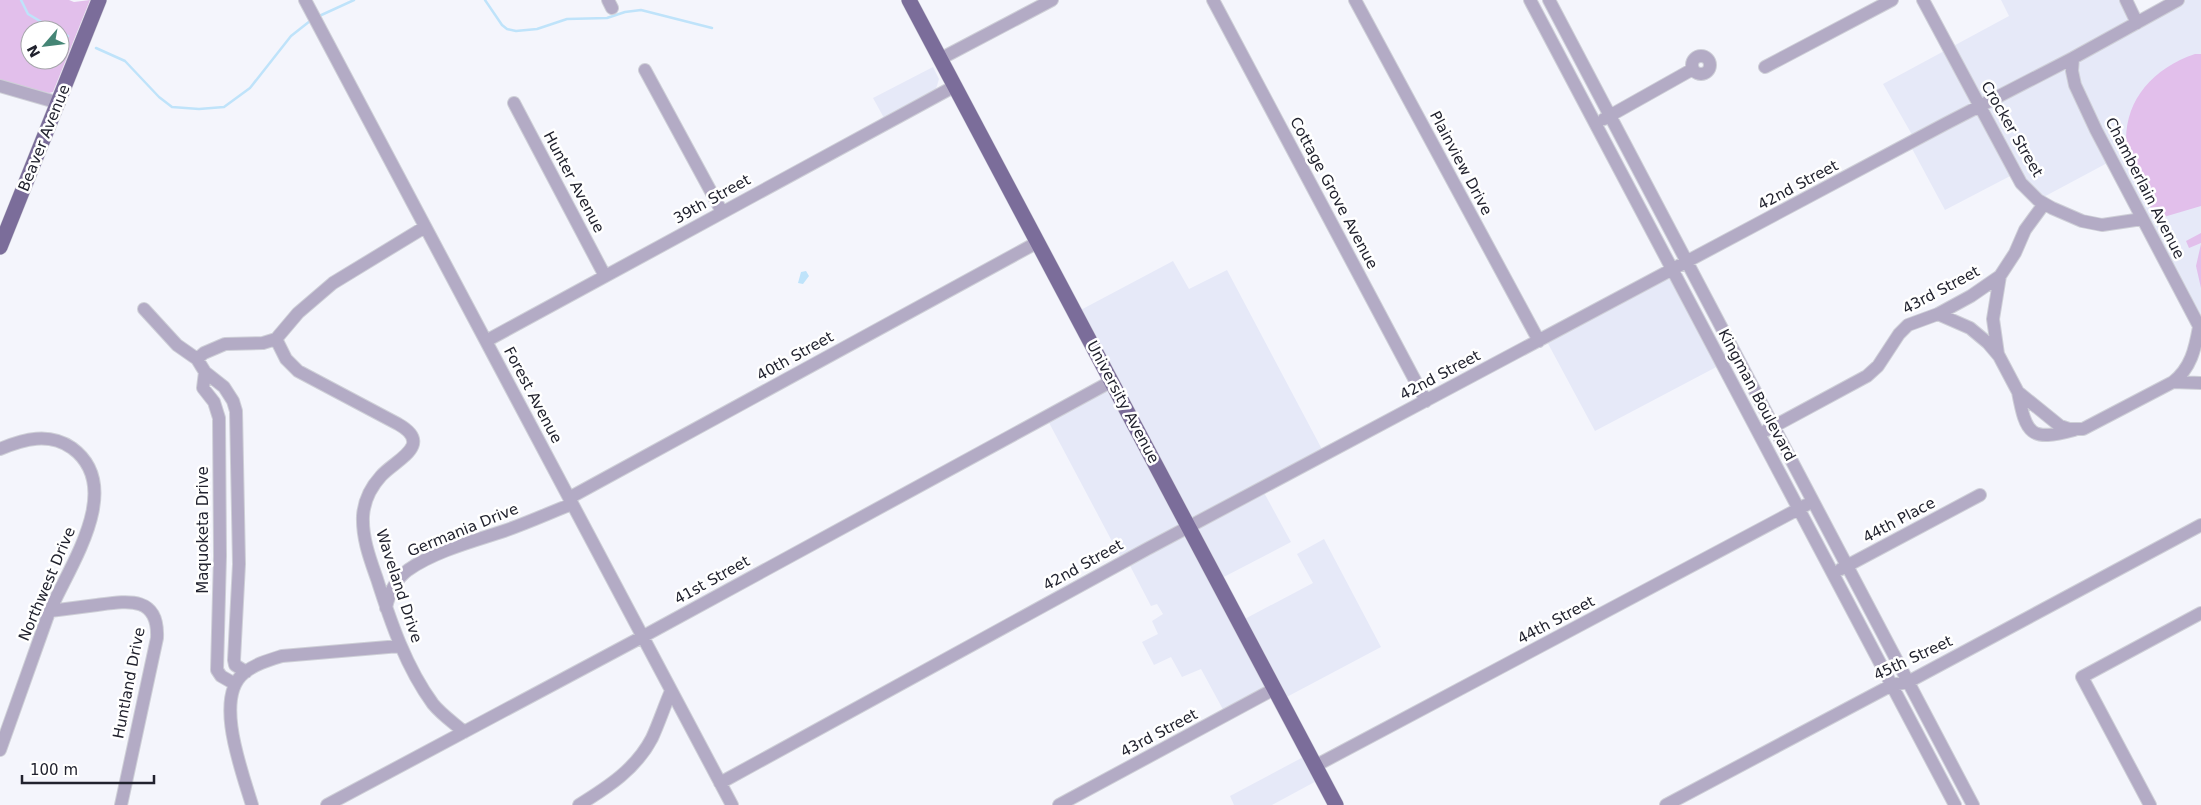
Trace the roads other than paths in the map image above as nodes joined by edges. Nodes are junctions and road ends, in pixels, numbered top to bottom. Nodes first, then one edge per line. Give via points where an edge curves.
1 (99, 0) edge
2 (305, 0) edge
3 (909, 0) edge
4 (1052, 0) edge
5 (1213, 0) edge
6 (1355, 0) edge
7 (1530, 0) edge
8 (1548, 0) edge
9 (1892, 0) edge
10 (1923, 0) edge
11 (2126, 0) edge
12 (2178, 0) edge
13 (2137, 23) junction
14 (2073, 58) junction
15 (940, 59) junction
16 (1765, 67) dead end
17 (645, 70) dead end
18 (1693, 70) dead end
19 (0, 86) edge
20 (955, 86) junction
21 (59, 103) junction
22 (514, 103) dead end
23 (1979, 106) junction
24 (1610, 116) junction
25 (1596, 124) junction
26 (2044, 204) junction
27 (722, 212) junction
28 (2142, 219) junction
29 (425, 227) junction
30 (1038, 242) junction
31 (0, 247) edge
32 (1687, 262) junction
33 (1673, 270) junction
34 (606, 276) junction
35 (2000, 276) junction
36 (144, 309) dead end
37 (1938, 314) junction
38 (2200, 328) edge
39 (276, 338) junction
40 (486, 341) junction
41 (1539, 341) junction
42 (1999, 356) junction
43 (197, 359) junction
44 (205, 372) junction
45 (1112, 381) junction
46 (2173, 382) junction
47 (2201, 383) edge
48 (2018, 392) junction
49 (1426, 401) junction
50 (1773, 426) junction
51 (2077, 430) junction
52 (1760, 434) junction
53 (0, 449) edge
54 (1980, 495) dead end
55 (570, 501) junction
56 (1813, 501) junction
57 (1799, 508) junction
58 (2201, 525) edge
59 (1189, 527) junction
60 (1847, 566) junction
61 (1833, 574) junction
62 (386, 608) junction
63 (50, 611) junction
64 (2200, 617) edge
65 (642, 637) junction
66 (400, 646) junction
67 (246, 672) junction
68 (1908, 682) junction
69 (235, 684) junction
70 (1892, 685) junction
71 (1274, 688) junction
72 (671, 691) junction
73 (464, 732) junction
74 (0, 750) edge
75 (1315, 766) junction
76 (720, 783) junction
77 (121, 805) edge
78 (252, 805) edge
79 (327, 805) edge
80 (579, 805) edge
81 (732, 805) edge
82 (1059, 805) edge
83 (1336, 805) edge
84 (1666, 805) edge
85 (1955, 805) edge
86 (1973, 805) edge
87 (2150, 805) edge

1 - 21 main road, Beaver Avenue
2 - 29 street, Forest Avenue
3 - 15 main road, University Avenue
4 - 15 street
5 - 49 street, Cottage Grove Avenue
6 - 41 street, Plainview Drive
7 - 25 street, Kingman Boulevard
8 - 24 street, Kingman Boulevard
9 - 16 street
10 - 23 street, Crocker Street
11 - 13 street
12 - 13 street, 42nd Street
13 - 14 street, 42nd Street
14 - 23 street, 42nd Street
14 - 28 street, Chamberlain Avenue via 2075,85
15 - 20 main road, University Avenue
17 - 27 street
18 - 24 street
19 - 21 street
20 - 27 street, 39th Street
20 - 30 main road, University Avenue
21 - 31 main road, Beaver Avenue
22 - 34 street, Hunter Avenue
23 - 26 street, Crocker Street via 2021,183
23 - 32 street, 42nd Street
24 - 25 street
24 - 32 street, Kingman Boulevard
25 - 33 street, Kingman Boulevard
26 - 28 street, Crocker Street via 2066,215 2102,225
26 - 35 street, 43rd Street via 2025,230
27 - 34 street, 39th Street
28 - 38 street, Chamberlain Avenue
29 - 39 street via 333,283 298,313
29 - 40 street, Forest Avenue
30 - 45 main road, University Avenue
30 - 55 street, 40th Street
32 - 33 street, 42nd Street
32 - 50 street, Kingman Boulevard
33 - 41 street, 42nd Street
33 - 52 street, Kingman Boulevard
34 - 40 street, 39th Street
35 - 37 street, 43rd Street
35 - 42 street via 1994,319
36 - 43 street, Maquoketa Drive via 177,345
37 - 42 street via 1970,328
37 - 50 street, 43rd Street via 1908,325 1867,376
38 - 46 street via 2187,368
39 - 43 street via 263,343 225,344
39 - 62 street, Waveland Drive via 286,359 298,371 398,424 410,434 411,450 371,488 363,515 364,538
40 - 55 street, Forest Avenue
41 - 49 street, 42nd Street
42 - 48 street
43 - 44 street, Maquoketa Drive
44 - 67 street, Maquoketa Drive via 224,387 236,411 239,564 234,660
44 - 69 street, Maquoketa Drive via 203,388 214,402 219,418 217,670
45 - 59 main road, University Avenue
45 - 65 street, 41st Street
46 - 47 street
46 - 51 street
48 - 51 street via 2060,426
48 - 51 street via 2025,423 2032,431 2041,436 2052,436
49 - 59 street, 42nd Street
50 - 52 street, 43rd Street
50 - 56 street, Kingman Boulevard
52 - 57 street, Kingman Boulevard
53 - 63 street, Northwest Drive via 35,438 56,440 67,444 83,459 92,479 92,518 84,542
54 - 60 street, 44th Place
55 - 62 street, Germania Drive via 407,570 397,581
55 - 65 street, Forest Avenue
56 - 57 street, 44th Street
56 - 60 street, Kingman Boulevard
57 - 61 street, Kingman Boulevard
57 - 75 street, 44th Street
58 - 68 street, 45th Street
59 - 71 main road, University Avenue
59 - 76 street, 42nd Street
60 - 61 street, 44th Place
60 - 68 street, Kingman Boulevard
61 - 70 street, Kingman Boulevard
62 - 66 street, Waveland Drive
63 - 74 street, Northwest Drive
63 - 77 street, Huntland Drive via 126,601 144,606 156,620 157,638
64 - 87 street via 2082,677
65 - 72 street, Forest Avenue
65 - 73 street, 41st Street
66 - 67 street via 282,656
66 - 73 street, Waveland Drive via 433,704
67 - 69 street
68 - 70 street, 45th Street
68 - 86 street, Kingman Boulevard
69 - 78 street via 229,705 231,721
70 - 84 street, 45th Street
70 - 85 street, Kingman Boulevard
71 - 75 main road, University Avenue
71 - 82 street, 43rd Street
72 - 76 street, Forest Avenue
72 - 80 street via 652,738 637,761 608,787
73 - 79 street, 41st Street
75 - 83 main road, University Avenue
76 - 81 street, Forest Avenue

